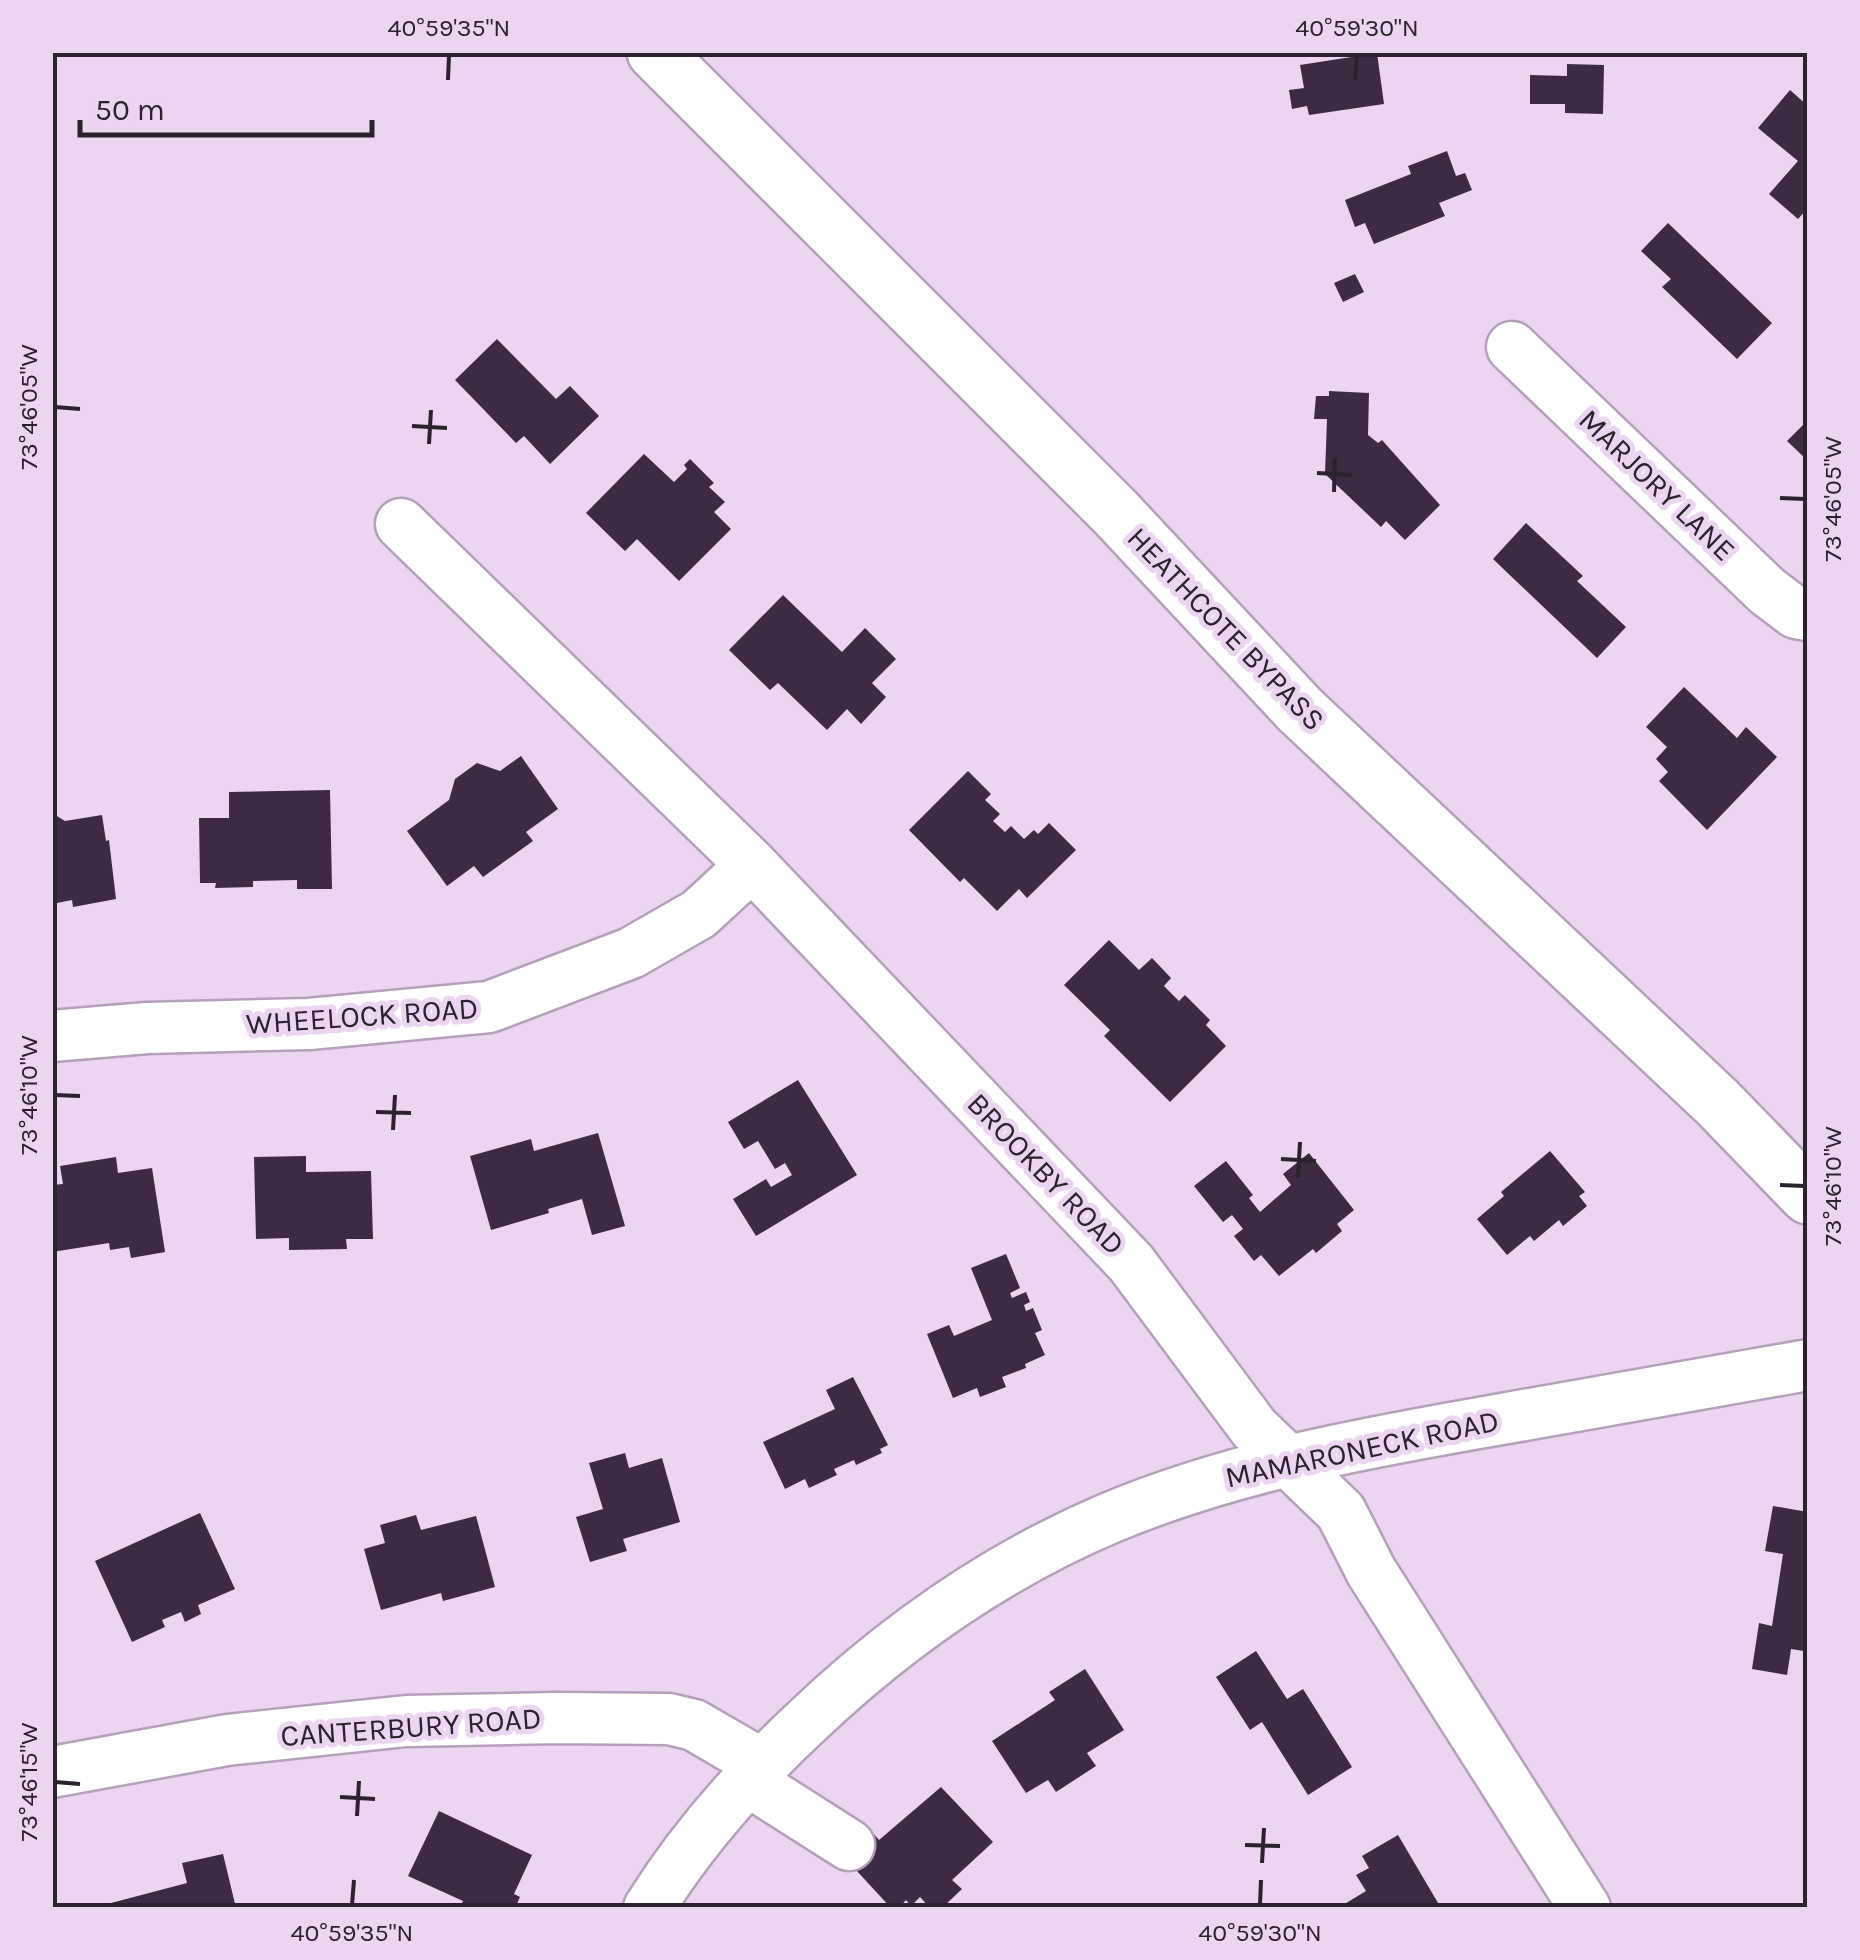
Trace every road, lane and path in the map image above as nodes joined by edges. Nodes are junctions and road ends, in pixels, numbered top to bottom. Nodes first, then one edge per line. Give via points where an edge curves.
1 (655, 52) edge
2 (1512, 347) dead end
3 (401, 524) dead end
4 (1808, 615) edge
5 (752, 865) junction
6 (52, 1036) edge
7 (1808, 1196) edge
8 (1799, 1367) edge
9 (1288, 1461) junction
10 (52, 1772) edge
11 (754, 1772) junction
12 (849, 1845) dead end
13 (649, 1908) edge
14 (1585, 1908) edge

1 - 7 main road, HEATHCOTE BYPASS via 1116,513 1300,710
2 - 4 street, MARJORY LANE via 1767,591
3 - 5 street, BROOKBY ROAD
5 - 6 street, WHEELOCK ROAD via 699,914 631,953 489,1008
5 - 9 street, BROOKBY ROAD via 1131,1263 1254,1428
8 - 9 street, MAMARONECK ROAD
9 - 11 street, MAMARONECK ROAD via 1112,1518 968,1593 840,1690
9 - 14 street, BROOKBY ROAD via 1341,1512 1371,1571
10 - 11 street, CANTERBURY ROAD via 227,1740 406,1721 554,1718 669,1719 694,1726
11 - 12 street, CANTERBURY ROAD
11 - 13 street, MAMARONECK ROAD

